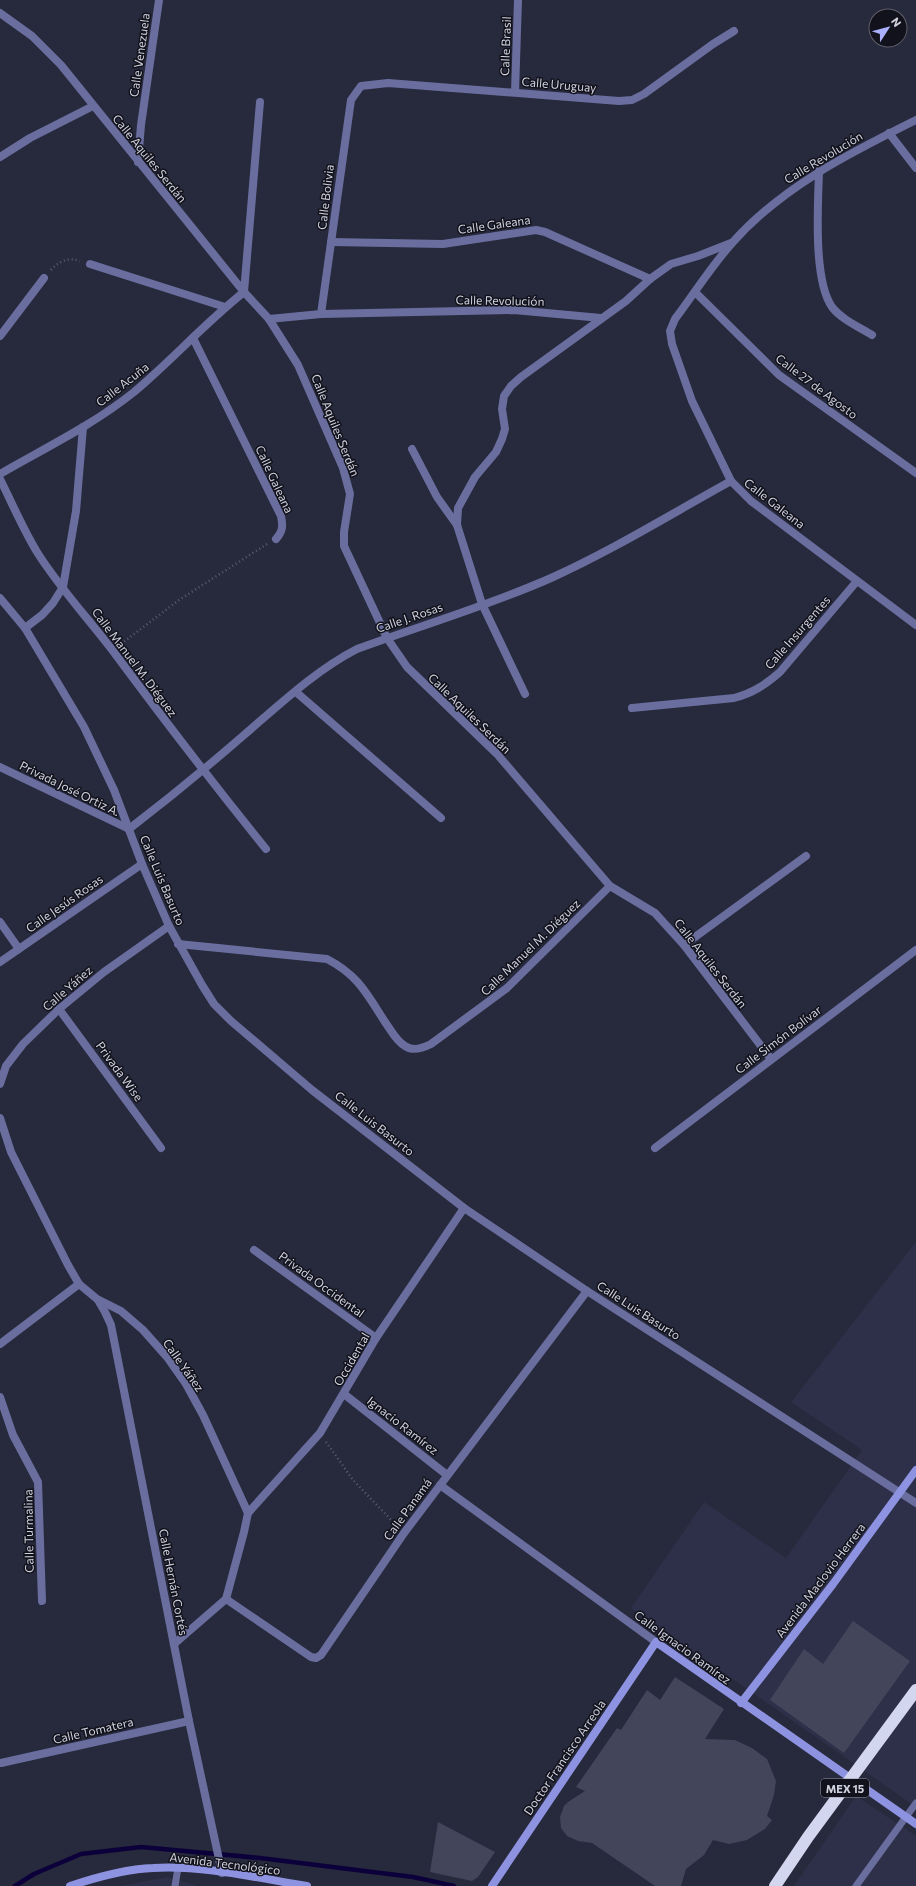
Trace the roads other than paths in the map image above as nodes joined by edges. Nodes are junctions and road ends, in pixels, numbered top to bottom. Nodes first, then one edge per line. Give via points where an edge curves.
1 (159, 0) edge
2 (518, 0) edge
3 (0, 13) edge
4 (734, 31) dead end
5 (361, 86) joint
6 (515, 92) junction
7 (260, 102) dead end
8 (93, 106) junction
9 (916, 120) edge
10 (889, 133) junction
11 (0, 157) edge
12 (138, 162) junction
13 (916, 168) edge
14 (819, 171) junction
15 (332, 242) junction
16 (732, 242) junction
17 (90, 264) road end
18 (44, 278) road end
19 (650, 279) junction
20 (244, 292) junction
21 (695, 292) junction
22 (225, 307) junction
23 (321, 314) junction
24 (601, 318) junction
25 (269, 319) junction
26 (872, 335) dead end
27 (0, 336) edge
28 (193, 338) junction
29 (82, 427) junction
30 (412, 449) dead end
31 (916, 473) edge
32 (0, 474) edge
33 (0, 479) edge
34 (731, 481) junction
35 (457, 525) junction
36 (276, 539) road end
37 (857, 581) junction
38 (62, 587) junction
39 (0, 598) edge
40 (482, 604) junction
41 (916, 625) edge
42 (25, 628) junction
43 (387, 638) junction
44 (296, 692) junction
45 (525, 694) dead end
46 (632, 708) dead end
47 (0, 767) edge
48 (203, 771) junction
49 (441, 818) dead end
50 (129, 829) junction
51 (266, 849) dead end
52 (806, 856) dead end
53 (142, 864) junction
54 (610, 886) junction
55 (0, 922) edge
56 (169, 926) junction
57 (178, 944) junction
58 (684, 945) junction
59 (19, 949) junction
60 (916, 950) edge
61 (0, 962) edge
62 (59, 1010) junction
63 (771, 1059) junction
64 (0, 1084) edge
65 (0, 1118) edge
66 (161, 1148) dead end
67 (655, 1148) dead end
68 (464, 1208) junction
69 (254, 1250) dead end
70 (79, 1284) junction
71 (587, 1291) junction
72 (97, 1299) junction
73 (376, 1338) junction
74 (0, 1344) edge
75 (344, 1394) junction
76 (0, 1397) edge
77 (916, 1470) edge
78 (447, 1475) junction
79 (440, 1485) junction
80 (900, 1493) junction
81 (916, 1503) edge
82 (248, 1513) junction
83 (226, 1599) junction
84 (42, 1601) dead end
85 (656, 1642) junction
86 (174, 1644) junction
87 (916, 1690) edge
88 (741, 1703) junction
89 (189, 1721) junction
90 (1, 1763) dead end
91 (851, 1780) junction
92 (916, 1803) edge
93 (906, 1817) junction
94 (916, 1824) edge
95 (178, 1868) junction
96 (222, 1873) junction
97 (70, 1886) edge
98 (175, 1886) edge
99 (307, 1886) edge
100 (492, 1886) edge
101 (775, 1886) edge
102 (856, 1886) edge

1 - 12 street, Calle Venezuela
2 - 6 street, Calle Brasil
3 - 8 street, Calle Aquiles Serdán via 32,36 61,65
4 - 6 street, Calle Uruguay via 632,100
5 - 6 street, Calle Uruguay via 388,83
5 - 15 street, Calle Bolivia via 351,100
7 - 20 street
8 - 11 street via 30,138
8 - 12 street, Calle Aquiles Serdán
9 - 10 street, Calle Revolución
10 - 13 street
10 - 14 street, Calle Revolución
12 - 20 street, Calle Aquiles Serdán
14 - 16 street, Calle Revolución via 763,211
14 - 26 street via 818,242 826,295 839,314
15 - 19 street, Calle Galeana via 443,244 536,230
15 - 23 street, Calle Bolivia
16 - 19 street, Calle Revolución via 671,264
16 - 21 street, Calle Revolución
17 - 22 street
18 - 27 street
19 - 24 street, Calle Revolución via 626,301
20 - 22 street, Calle Acuña
20 - 25 street, Calle Aquiles Serdán
21 - 31 street, Calle 27 de Agosto via 779,375
21 - 34 street, Calle Galeana via 675,319 670,331 672,344 692,401
22 - 28 street, Calle Acuña
23 - 24 street, Calle Revolución via 514,310
23 - 25 street, Calle Revolución
24 - 35 street via 511,386 504,396 502,409 505,429 502,439 496,452 475,477 461,502
25 - 43 street, Calle Aquiles Serdán via 298,365 343,468 350,494 344,546
28 - 29 street, Calle Acuña via 133,392
28 - 36 street, Calle Galeana via 281,516 283,525
29 - 32 street, Calle Acuña
29 - 38 street via 76,504
30 - 35 street via 437,496
33 - 38 street, Calle Manuel M. Diéguez via 30,540
34 - 37 street, Calle Galeana via 751,501
34 - 40 street, Calle J. Rosas via 593,557 552,577
35 - 40 street
37 - 41 street, Calle Galeana
37 - 46 street, Calle Insurgentes via 766,685 750,694 734,698
38 - 42 street via 53,603
38 - 48 street, Calle Manuel M. Diéguez
39 - 42 street, Calle Luis Basurto
40 - 43 street, Calle J. Rosas
40 - 45 street
42 - 50 street, Calle Luis Basurto via 84,727 114,790
43 - 44 street, Calle J. Rosas via 342,656
43 - 54 street, Calle Aquiles Serdán via 407,667 497,754
44 - 48 street, Calle J. Rosas
44 - 49 street
47 - 50 street, Privada José Ortiz A.
48 - 50 street, Calle J. Rosas
48 - 51 street, Calle Manuel M. Diéguez
50 - 53 street, Calle Luis Basurto
52 - 58 street
53 - 56 street, Calle Luis Basurto
53 - 59 street, Calle Jesús Rosas
54 - 57 street, Calle Manuel M. Diéguez via 507,988 431,1044 418,1049 405,1047 396,1038 359,983 343,968 327,959
54 - 58 street, Calle Aquiles Serdán via 655,913
55 - 59 street
56 - 57 street, Calle Luis Basurto
56 - 62 street, Calle Yáñez via 104,972
57 - 68 street, Calle Luis Basurto via 214,1004 231,1021 312,1090
58 - 63 street, Calle Aquiles Serdán
59 - 61 street, Calle Jesús Rosas
60 - 63 street, Calle Simón Bolívar
62 - 64 street, Calle Yáñez via 23,1044 6,1066
62 - 66 street, Privada Wise
63 - 67 street, Calle Simón Bolívar
65 - 70 street, Calle Yáñez via 11,1152
68 - 71 street, Calle Luis Basurto
68 - 73 street, Occidental
69 - 73 street, Privada Occidental
70 - 72 street, Calle Yáñez
70 - 74 street
71 - 78 street, Calle Panamá
71 - 80 street, Calle Luis Basurto
72 - 82 street, Calle Yáñez via 121,1311 143,1330 167,1357 203,1415
72 - 86 street, Calle Hernán Cortés via 111,1325
73 - 75 street, Occidental
75 - 78 street, Ignacio Ramírez
75 - 82 street, Occidental via 320,1433
76 - 84 street, Calle Turmalina via 15,1441 38,1482
77 - 80 street, Avenida Maclovio Herrera
78 - 79 street, Calle Panamá
79 - 83 street, Calle Panamá via 321,1655 316,1658
79 - 85 street, Calle Ignacio Ramírez
80 - 81 street, Calle Luis Basurto
80 - 88 street, Avenida Maclovio Herrera
82 - 83 street
83 - 86 street
85 - 88 street, Calle Ignacio Ramírez
85 - 100 street, Doctor Francisco Arreola
86 - 89 street, Calle Hernán Cortés
87 - 91 highway, MEX 15
88 - 91 street, Calle Ignacio Ramírez
89 - 90 street, Calle Tomatera
89 - 96 street, Calle Hernán Cortés
91 - 93 street, Calle Ignacio Ramírez
91 - 101 highway, MEX 15
92 - 93 lane
93 - 94 street, Calle Ignacio Ramírez
93 - 102 lane
95 - 96 street, Avenida Tecnológico
95 - 97 street, Avenida Tecnológico via 131,1870
95 - 98 lane
96 - 99 street, Avenida Tecnológico

